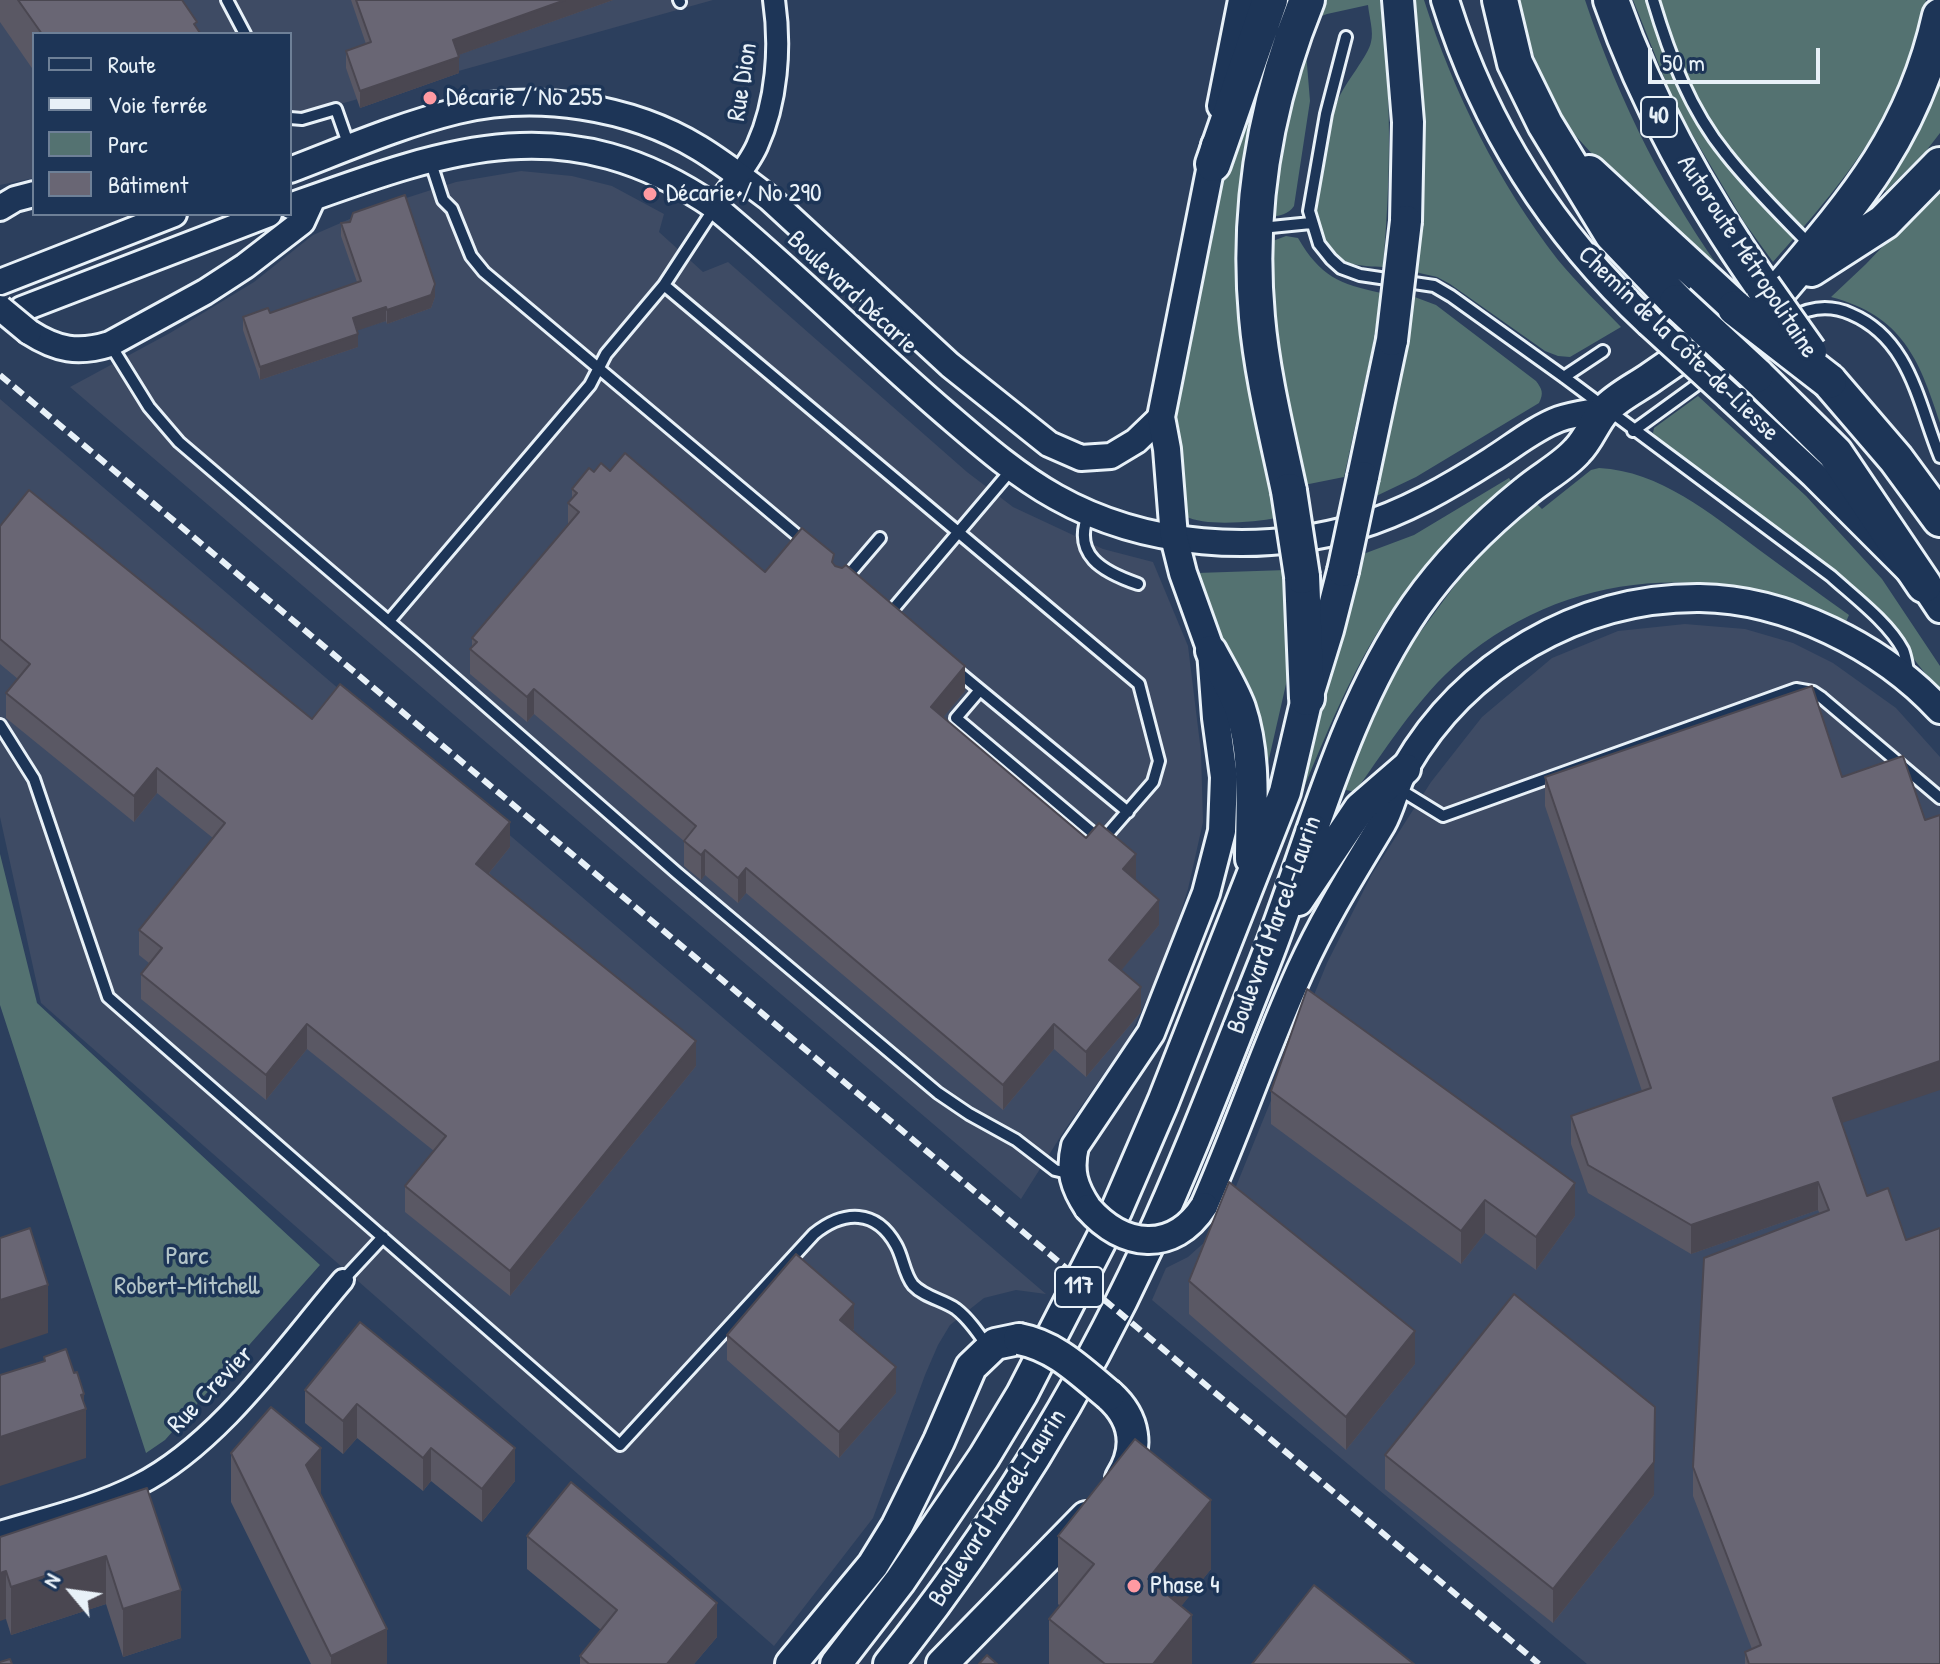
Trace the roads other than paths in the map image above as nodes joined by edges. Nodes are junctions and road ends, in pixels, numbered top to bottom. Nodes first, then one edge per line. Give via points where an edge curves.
1 (227, 0) edge
2 (774, 0) edge
3 (1242, 0) edge
4 (1270, 0) edge
5 (1307, 0) edge
6 (1398, 0) edge
7 (1445, 0) edge
8 (1500, 0) edge
9 (1611, 0) edge
10 (1653, 0) edge
11 (1940, 16) edge
12 (244, 32) edge
13 (1346, 37) dead end
14 (292, 118) edge
15 (1559, 146) junction
16 (350, 148) junction
17 (430, 160) junction
18 (1213, 164) junction
19 (1940, 165) edge
20 (294, 166) edge
21 (738, 174) junction
22 (32, 195) edge
23 (302, 202) edge
24 (715, 207) junction
25 (0, 208) edge
26 (169, 216) edge
27 (264, 216) edge
28 (1311, 223) junction
29 (1255, 229) junction
30 (1819, 255) junction
31 (0, 282) edge
32 (664, 285) junction
33 (1781, 288) joint
34 (11, 309) edge
35 (110, 344) junction
36 (1603, 351) dead end
37 (598, 369) junction
38 (1564, 377) junction
39 (1829, 381) junction
40 (1606, 409) junction
41 (1161, 417) junction
42 (1633, 431) junction
43 (1940, 457) edge
44 (1012, 469) junction
45 (1089, 513) junction
46 (1940, 519) edge
47 (959, 532) junction
48 (1174, 537) junction
49 (880, 538) dead end
50 (815, 550) edge
51 (836, 568) edge
52 (843, 581) junction
53 (1138, 584) dead end
54 (858, 587) edge
55 (1932, 597) edge
56 (879, 605) edge
57 (889, 614) junction
58 (389, 621) junction
59 (901, 624) edge
60 (1211, 651) junction
61 (946, 662) edge
62 (1912, 684) junction
63 (980, 690) junction
64 (1307, 698) junction
65 (1940, 710) edge
66 (0, 725) edge
67 (1401, 779) junction
68 (1940, 798) edge
69 (1128, 812) junction
70 (1251, 873) junction
71 (1277, 931) junction
72 (1072, 1174) junction
73 (383, 1237) junction
74 (343, 1280) joint
75 (989, 1349) junction
76 (0, 1532) edge
77 (791, 1664) edge
78 (836, 1664) edge
79 (889, 1664) edge
80 (942, 1664) edge

1 - 12 lane
2 - 21 street, Rue Dion via 773,88 756,148
3 - 18 main road
4 - 18 highway
5 - 29 highway via 1272,106
6 - 64 main road, Boulevard Marcel-Laurin, bridge via 1408,122 1406,221 1392,340 1343,571
7 - 55 main road, Chemin de la Côte-de-Liesse, bridge via 1477,87 1530,185 1583,257 1814,475
8 - 15 highway via 1515,63
9 - 39 highway, Autoroute Métropolitaine / 40, bridge via 1644,85 1697,189
10 - 30 lane via 1673,60 1707,127
11 - 30 highway via 1899,130
13 - 28 lane via 1326,114
14 - 16 lane via 336,109
15 - 39 highway, bridge via 1735,308
15 - 55 highway, bridge via 1612,234 1835,453
16 - 20 street, Boulevard Décarie
16 - 21 street, Boulevard Décarie via 456,111 544,104 611,113 649,125 698,147
17 - 23 street, Boulevard Décarie
17 - 24 street, Boulevard Décarie via 516,144 575,148 653,171
17 - 37 lane via 443,200 477,265
18 - 41 main road
19 - 30 highway via 1884,222
21 - 24 street, Rue Dion
21 - 41 street, Boulevard Décarie via 950,365 1049,444 1081,458 1111,456
22 - 25 street
23 - 35 street via 302,222 245,266
24 - 32 lane
24 - 44 street, Boulevard Décarie
26 - 31 street
27 - 34 street
28 - 29 lane
28 - 38 lane via 1324,251 1341,268 1442,290
29 - 64 highway, bridge via 1261,354 1302,576
30 - 33 highway
32 - 37 lane
32 - 47 lane
33 - 40 main road, Boulevard Marcel-Laurin
34 - 35 street, bridge via 44,342 76,351
35 - 58 lane via 149,407 179,442
36 - 38 lane
37 - 50 lane
37 - 58 lane via 590,385
38 - 40 lane
39 - 46 highway, 40
40 - 42 lane
40 - 48 street, Boulevard Décarie via 1558,420 1425,499 1358,526 1266,542
40 - 71 main road, Boulevard Marcel-Laurin via 1577,451 1461,550 1400,630 1347,734
41 - 48 main road
42 - 43 lane via 1774,328 1808,310 1831,308 1867,321 1896,348
42 - 62 lane via 1831,576 1897,642
44 - 45 street, Boulevard Décarie
44 - 47 lane
45 - 48 street, Boulevard Décarie
45 - 53 lane via 1083,539 1095,562
47 - 57 lane
47 - 69 lane via 1139,684 1159,761 1153,782
48 - 60 main road
49 - 52 lane
51 - 52 lane
52 - 54 lane
56 - 57 lane
57 - 59 lane
58 - 72 lane via 938,1093 1055,1170
60 - 70 main road via 1245,728
60 - 72 main road via 1224,777 1222,831 1212,875 1151,1033 1075,1146
61 - 63 lane
62 - 65 main road
62 - 67 main road via 1847,640 1777,610 1717,599 1649,602 1579,620 1517,650 1456,701
63 - 69 lane
63 - 69 lane via 956,718 1094,834 1106,836
64 - 70 main road, Boulevard Marcel-Laurin via 1285,792
66 - 73 lane via 34,779 108,997
67 - 68 lane via 1443,816 1796,689 1822,698
67 - 71 main road via 1360,808
67 - 72 main road, bridge via 1300,970 1197,1218 1158,1240 1131,1238 1088,1208
70 - 78 main road, Boulevard Marcel-Laurin / 117 via 1139,1159 1061,1322 964,1488
71 - 79 main road, Boulevard Marcel-Laurin / 117 via 1162,1213 1097,1348 981,1541
73 - 74 lane
73 - 75 lane via 620,1445 814,1234 852,1215 880,1225 896,1243 914,1286 956,1310
74 - 76 street, Rue Crevier via 220,1424 172,1465 97,1503
75 - 77 main road via 964,1380 909,1505 873,1565
75 - 80 main road, bridge via 1019,1339 1057,1353 1127,1416 1133,1446 1124,1474 1102,1501

